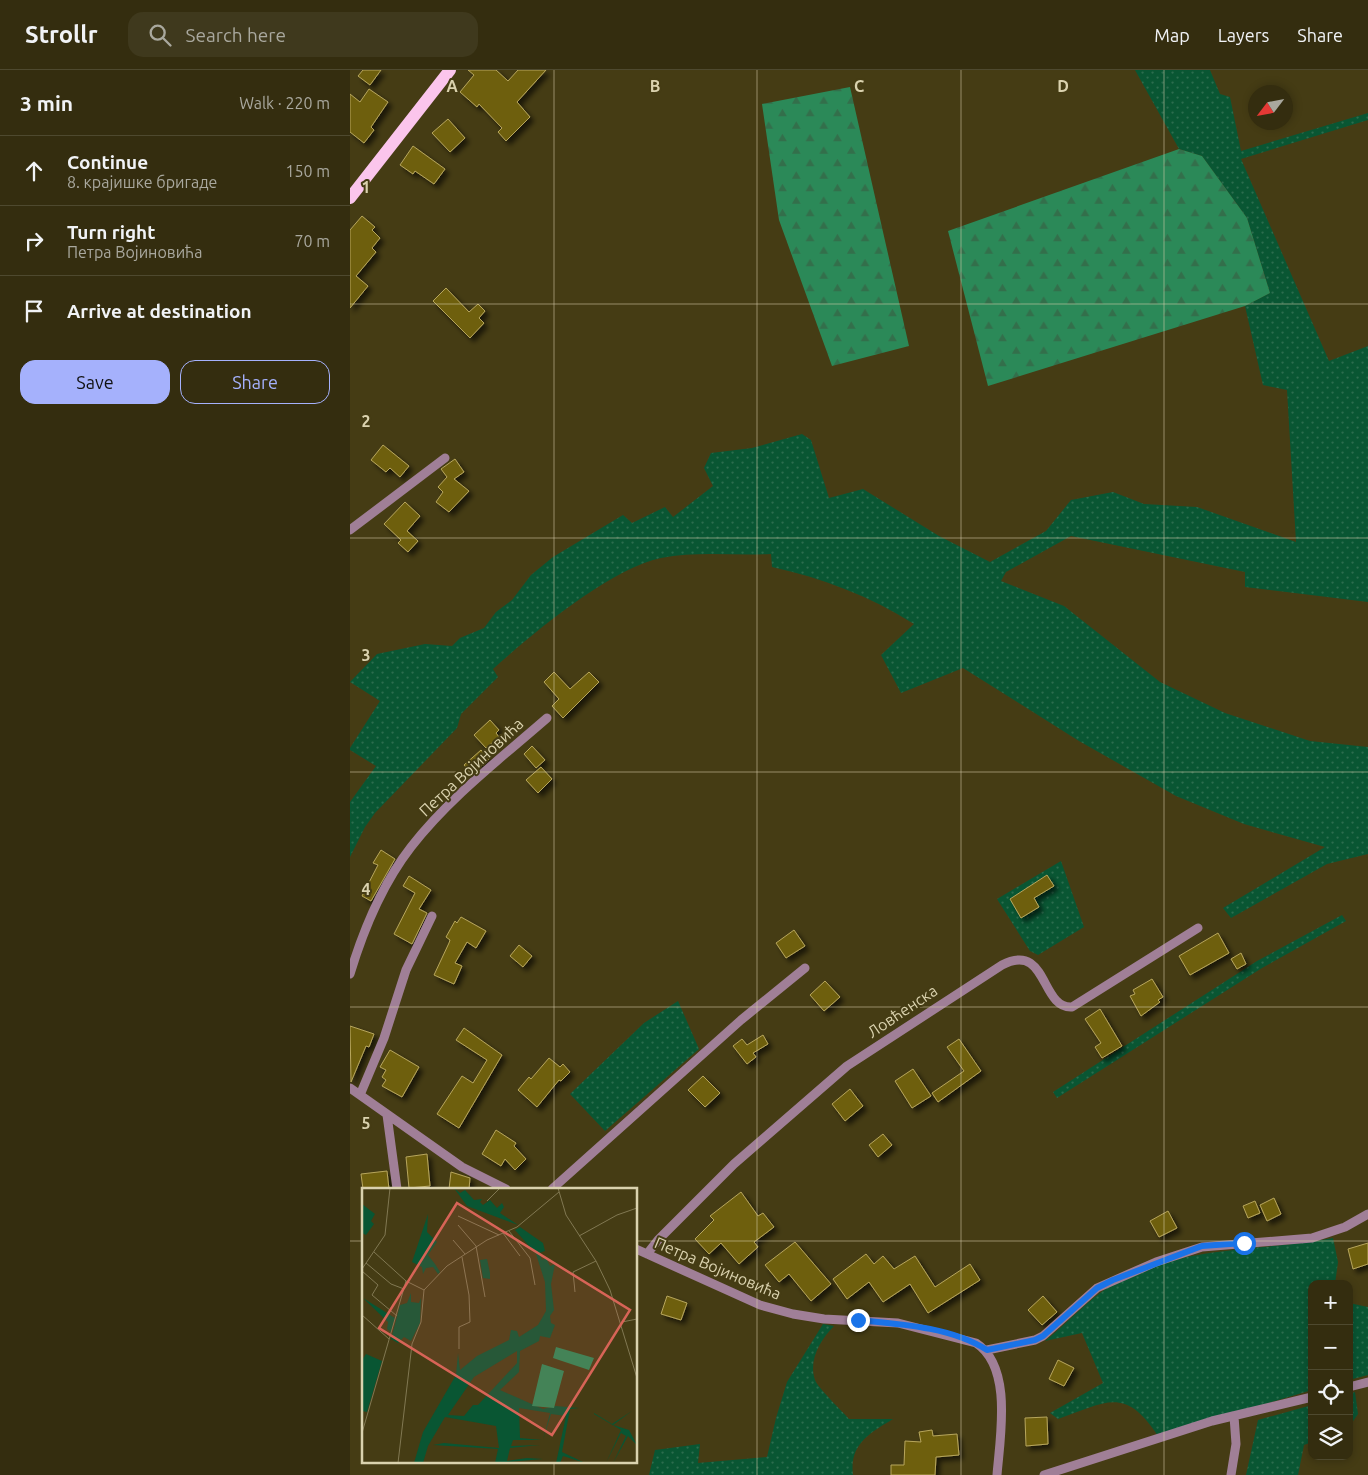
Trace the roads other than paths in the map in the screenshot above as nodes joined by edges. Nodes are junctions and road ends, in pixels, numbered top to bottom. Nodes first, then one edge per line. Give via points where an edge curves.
1 (449, 70) edge
2 (350, 198) edge
3 (445, 458) dead end
4 (350, 530) edge
5 (546, 718) dead end
6 (432, 916) dead end
7 (1198, 928) dead end
8 (805, 968) dead end
9 (350, 974) edge
10 (350, 1088) edge
11 (360, 1095) junction
12 (387, 1114) junction
13 (397, 1188) edge
14 (504, 1188) edge
15 (553, 1188) edge
16 (1368, 1214) edge
17 (638, 1250) edge
18 (647, 1254) junction
19 (987, 1350) junction
20 (1368, 1382) edge
21 (1353, 1386) edge
22 (1308, 1398) edge
23 (1234, 1416) junction
24 (998, 1475) edge
25 (1048, 1475) edge
26 (1231, 1475) edge

1 - 2 main road
3 - 4 street
5 - 9 street, Петра Војиновића via 437,816 410,848 386,886
6 - 11 street via 406,970 384,1038
7 - 18 street, Ловћенска via 1072,1007 1057,1000 1037,970 1026,961 1015,959 1002,965 847,1066 734,1164
8 - 15 street via 741,1020
10 - 11 street
11 - 12 street
12 - 13 street
12 - 14 street via 462,1167
16 - 19 street via 1345,1227 1312,1238 1218,1244 1181,1253 1097,1288 1043,1336
17 - 18 street, Петра Војиновића
18 - 19 street, Петра Војиновића via 760,1305 824,1319 898,1324 960,1338
19 - 24 street via 996,1372 1001,1402
20 - 21 street
22 - 23 street
23 - 25 street via 1212,1420
23 - 26 street via 1236,1444

